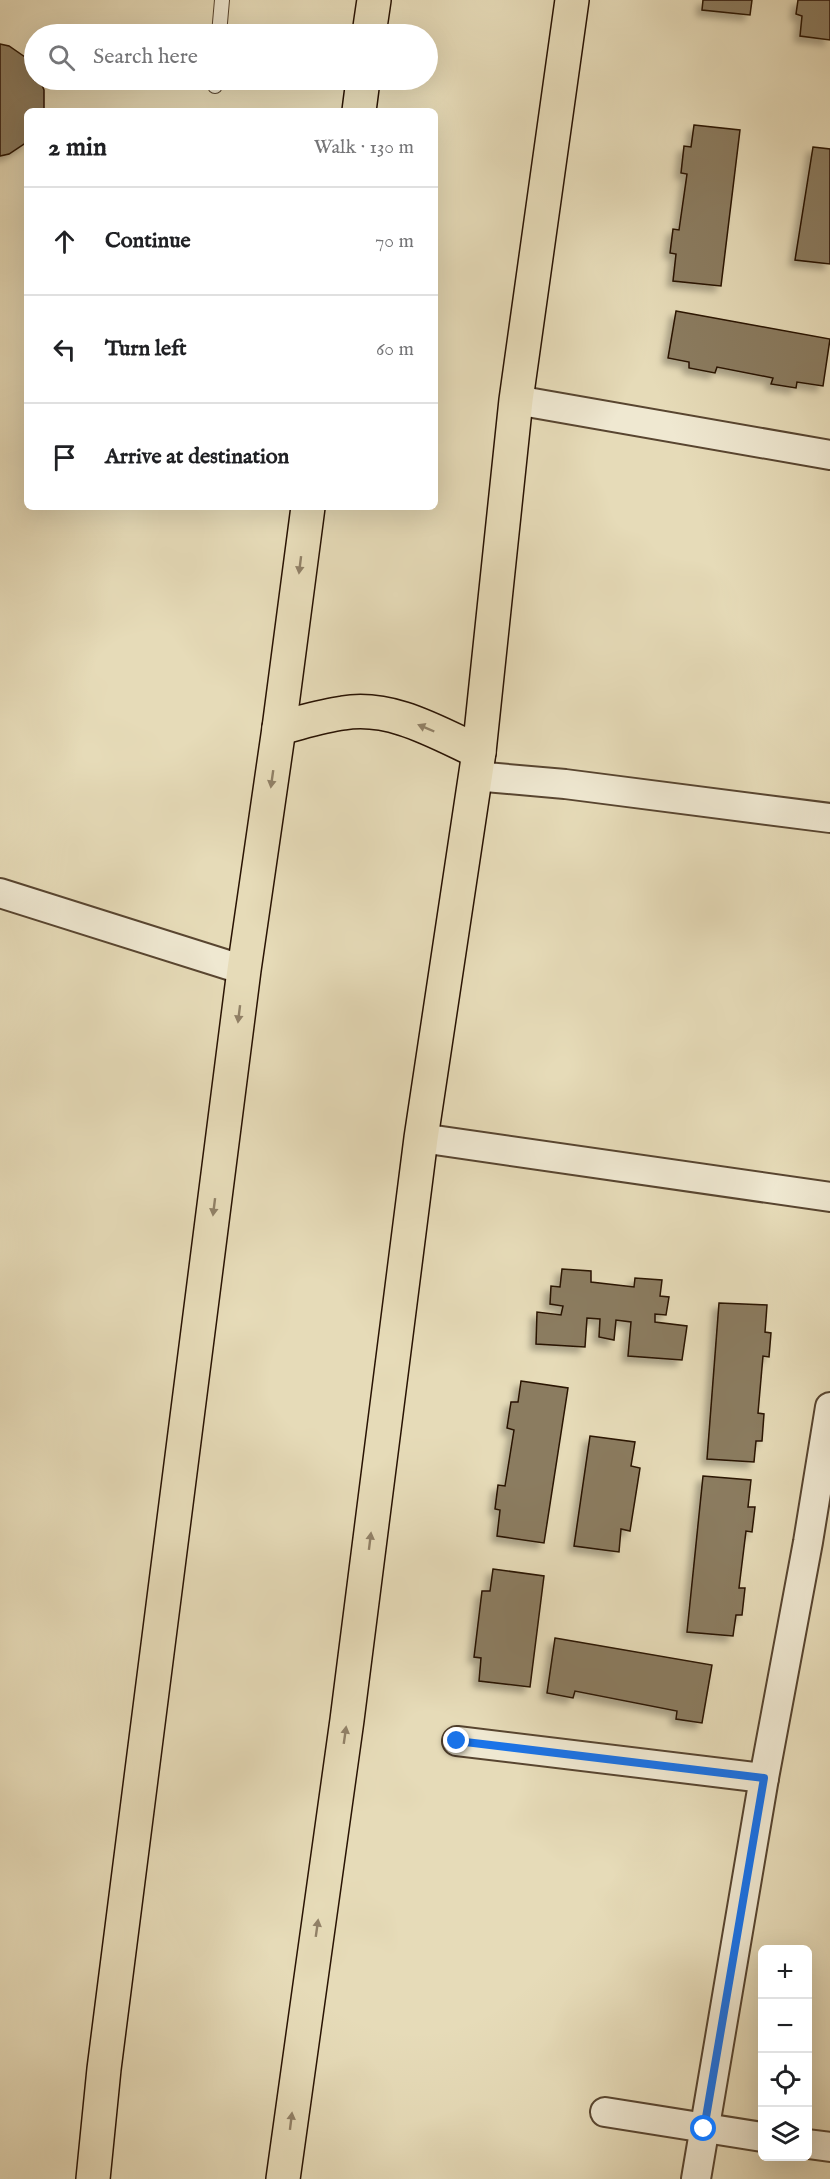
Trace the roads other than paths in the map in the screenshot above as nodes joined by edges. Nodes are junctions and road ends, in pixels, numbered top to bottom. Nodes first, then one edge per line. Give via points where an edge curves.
1 (222, 0) edge
2 (374, 0) edge
3 (572, 0) edge
4 (220, 24) edge
5 (370, 24) edge
6 (362, 90) edge
7 (359, 108) edge
8 (516, 400) junction
9 (830, 455) edge
10 (308, 510) edge
11 (279, 728) junction
12 (477, 764) junction
13 (830, 818) edge
14 (0, 893) edge
15 (244, 970) junction
16 (421, 1138) junction
17 (830, 1197) edge
18 (830, 1407) edge
19 (819, 1543) edge
20 (457, 1741) dead end
21 (764, 1778) junction
22 (606, 2112) dead end
23 (704, 2129) junction
24 (758, 2136) edge
25 (812, 2145) edge
26 (830, 2147) edge
27 (93, 2179) edge
28 (283, 2179) edge
29 (696, 2179) edge

1 - 4 lane
2 - 5 highway
3 - 8 highway
6 - 7 highway
8 - 9 street
8 - 12 highway
10 -> 11 highway
12 -> 11 highway via 423,726 386,713 344,712
11 -> 15 highway
12 - 13 street via 565,784
12 - 16 highway
14 - 15 street
15 -> 27 highway
16 - 17 street
28 -> 16 highway via 347,1720
18 - 19 street
19 - 21 street
20 - 21 street
21 - 23 street
22 - 23 street
23 - 24 street
23 - 29 street
25 - 26 street

